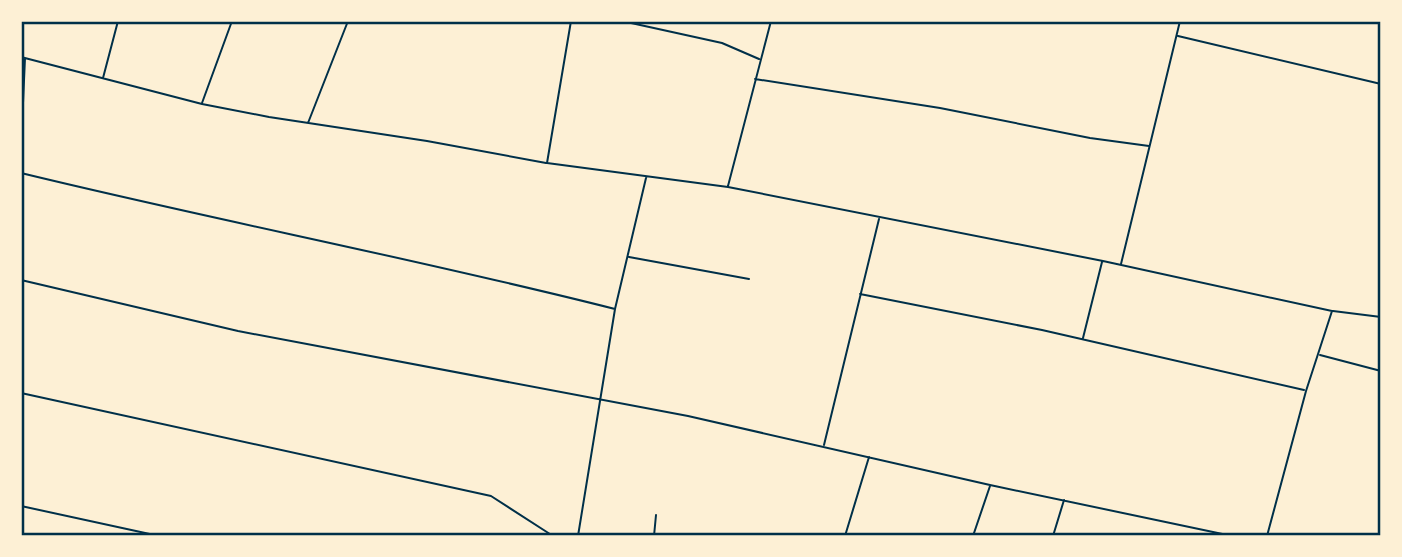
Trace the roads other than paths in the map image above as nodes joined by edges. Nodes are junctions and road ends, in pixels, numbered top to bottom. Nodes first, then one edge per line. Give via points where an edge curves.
1 (118, 21) edge
2 (232, 21) edge
3 (348, 21) edge
4 (571, 21) edge
5 (622, 21) edge
6 (771, 21) edge
7 (1180, 21) edge
8 (1177, 36) junction
9 (21, 57) edge
10 (25, 58) junction
11 (760, 59) junction
12 (102, 79) junction
13 (755, 79) junction
14 (1381, 85) edge
15 (202, 104) junction
16 (308, 124) junction
17 (1149, 146) junction
18 (21, 148) edge
19 (547, 163) junction
20 (21, 173) edge
21 (647, 177) junction
22 (728, 187) junction
23 (879, 219) junction
24 (628, 257) junction
25 (1103, 261) junction
26 (1121, 265) junction
27 (749, 279) dead end
28 (21, 281) edge
29 (860, 294) junction
30 (615, 309) junction
31 (1332, 311) junction
32 (1381, 317) edge
33 (1082, 339) junction
34 (1319, 355) junction
35 (1381, 371) edge
36 (1306, 391) junction
37 (21, 393) edge
38 (601, 402) junction
39 (824, 446) junction
40 (869, 456) junction
41 (990, 485) junction
42 (1064, 500) junction
43 (21, 506) edge
44 (656, 515) dead end
45 (159, 536) edge
46 (553, 536) edge
47 (578, 536) edge
48 (654, 536) edge
49 (845, 536) edge
50 (973, 536) edge
51 (1053, 536) edge
52 (1232, 536) edge
53 (1267, 536) edge

1 - 12 street
2 - 15 street
3 - 16 street
4 - 19 street
5 - 11 street via 722,43
6 - 11 street
7 - 8 street
8 - 14 street
8 - 17 street
9 - 10 street
10 - 12 street
10 - 18 street
11 - 13 street
12 - 15 street
13 - 17 street
13 - 22 street
15 - 16 street
16 - 19 street
17 - 26 street
19 - 21 street
20 - 30 street
21 - 22 street
21 - 24 street
22 - 23 street
23 - 25 street
23 - 29 street
24 - 27 street
24 - 30 street
25 - 26 street
25 - 33 street
26 - 31 street
28 - 38 street via 250,334
29 - 33 street
29 - 39 street
30 - 38 street
31 - 32 street
31 - 34 street
33 - 36 street
34 - 35 street
34 - 36 street
36 - 53 street
37 - 46 street via 491,496
38 - 39 street
38 - 47 street
39 - 40 street
40 - 41 street
40 - 49 street
41 - 42 street
41 - 50 street
42 - 51 street
42 - 52 street
43 - 45 street
44 - 48 street

